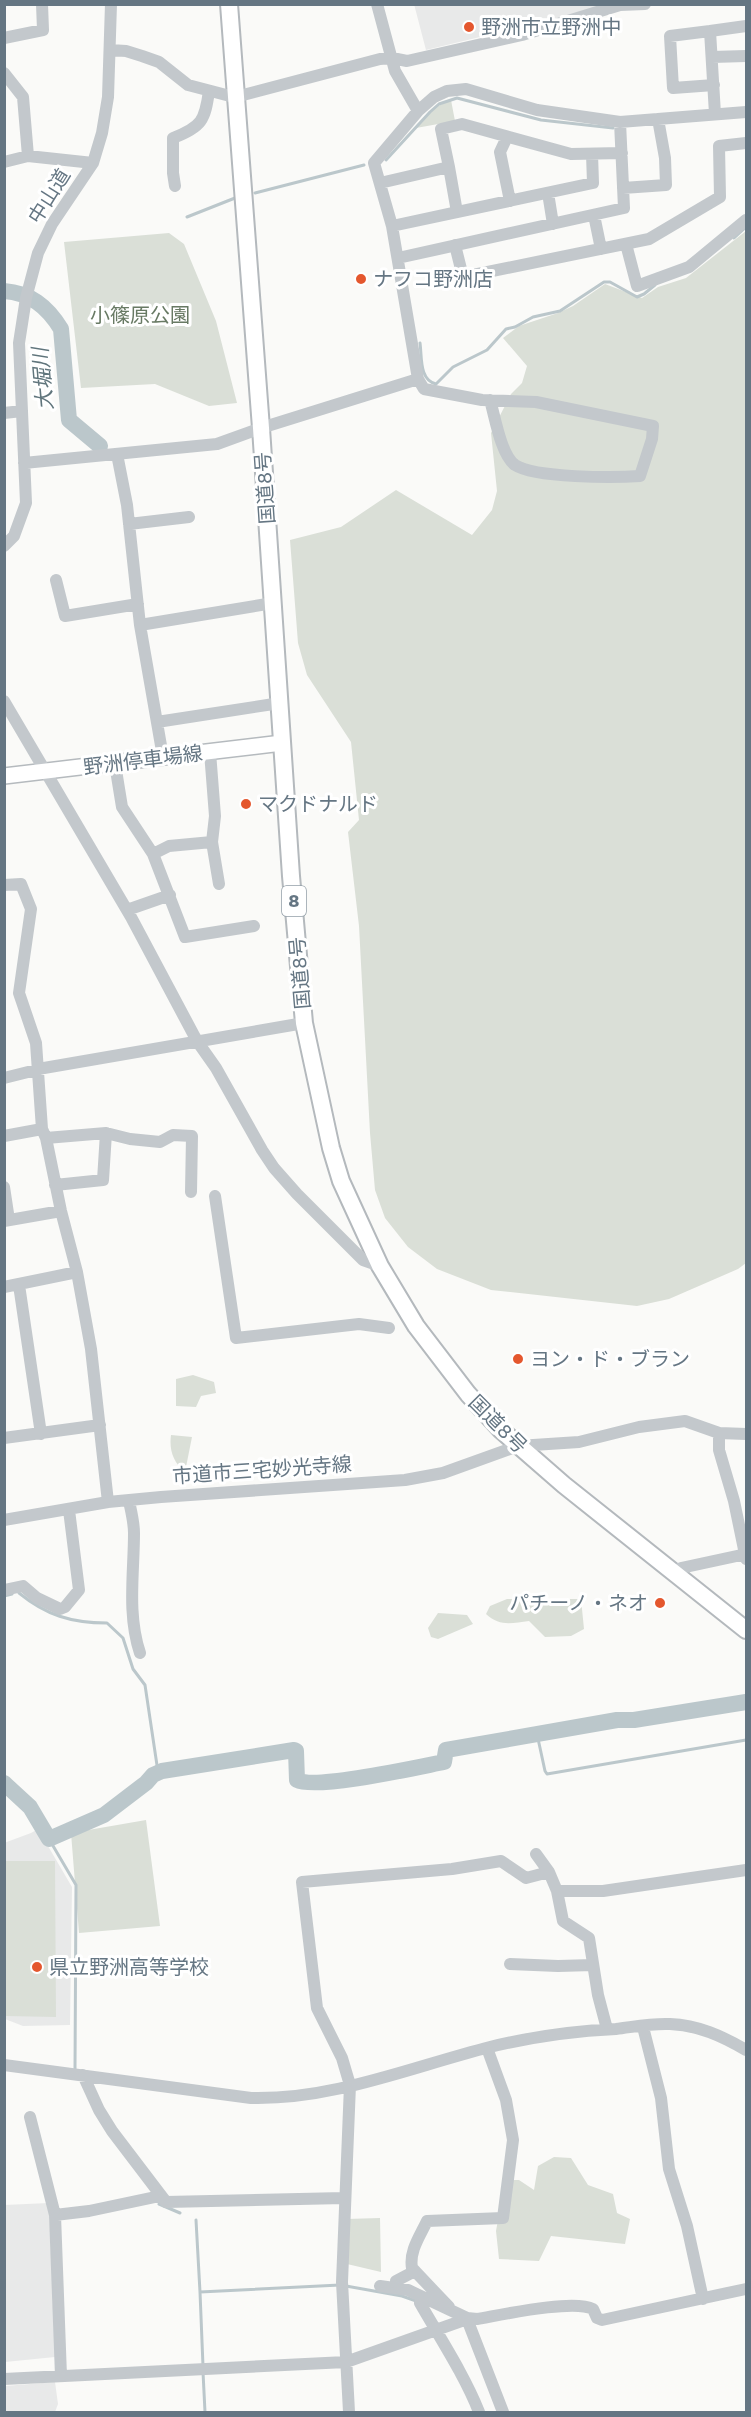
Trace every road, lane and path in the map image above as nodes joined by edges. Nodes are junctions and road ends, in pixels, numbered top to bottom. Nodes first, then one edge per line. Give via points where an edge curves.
1 (42, 4) edge
2 (111, 4) edge
3 (229, 4) edge
4 (377, 4) edge
5 (645, 4) edge
6 (621, 5) edge
7 (747, 26) edge
8 (710, 31) junction
9 (4, 38) edge
10 (110, 50) junction
11 (747, 56) edge
12 (712, 57) junction
13 (392, 58) junction
14 (4, 73) edge
15 (714, 85) junction
16 (209, 91) junction
17 (236, 96) junction
18 (417, 111) junction
19 (747, 111) edge
20 (716, 114) junction
21 (658, 119) junction
22 (620, 122) junction
23 (507, 137) junction
24 (747, 143) edge
25 (622, 153) junction
26 (592, 154) junction
27 (28, 156) junction
28 (4, 162) edge
29 (93, 163) junction
30 (449, 167) junction
31 (380, 183) junction
32 (175, 186) dead end
33 (623, 188) junction
34 (548, 193) junction
35 (510, 201) junction
36 (458, 212) junction
37 (594, 214) junction
38 (747, 220) edge
39 (553, 224) junction
40 (392, 226) junction
41 (626, 244) junction
42 (455, 245) junction
43 (601, 249) junction
44 (398, 258) junction
45 (418, 379) junction
46 (490, 400) junction
47 (22, 411) junction
48 (4, 413) edge
49 (261, 428) junction
50 (117, 454) junction
51 (24, 463) junction
52 (189, 517) dead end
53 (129, 524) junction
54 (4, 546) edge
55 (56, 580) dead end
56 (273, 603) junction
57 (138, 604) junction
58 (140, 625) junction
59 (4, 701) edge
60 (280, 703) junction
61 (157, 722) junction
62 (282, 743) junction
63 (210, 752) junction
64 (163, 757) junction
65 (115, 764) junction
66 (46, 772) junction
67 (4, 776) edge
68 (212, 842) junction
69 (153, 854) junction
70 (219, 884) dead end
71 (4, 885) edge
72 (170, 895) junction
73 (127, 910) junction
74 (254, 926) dead end
75 (304, 1023) junction
76 (197, 1041) junction
77 (36, 1070) junction
78 (4, 1078) edge
79 (106, 1133) junction
80 (44, 1134) junction
81 (4, 1136) edge
82 (55, 1185) junction
83 (4, 1186) edge
84 (191, 1192) dead end
85 (215, 1196) dead end
86 (61, 1210) junction
87 (7, 1221) edge
88 (380, 1266) junction
89 (77, 1272) junction
90 (19, 1285) junction
91 (4, 1287) edge
92 (389, 1328) dead end
93 (100, 1425) junction
94 (719, 1433) junction
95 (41, 1434) junction
96 (747, 1434) edge
97 (4, 1438) edge
98 (518, 1446) junction
99 (129, 1501) junction
100 (108, 1502) junction
101 (69, 1510) junction
102 (4, 1520) edge
103 (746, 1556) edge
104 (676, 1572) junction
105 (4, 1590) edge
106 (747, 1630) edge
107 (140, 1653) dead end
108 (536, 1854) dead end
109 (747, 1870) edge
110 (549, 1872) junction
111 (557, 1891) junction
112 (510, 1964) dead end
113 (593, 1965) junction
114 (643, 2027) junction
115 (607, 2029) junction
116 (487, 2048) junction
117 (747, 2050) edge
118 (4, 2065) edge
119 (83, 2075) junction
120 (350, 2085) junction
121 (30, 2117) dead end
122 (160, 2196) junction
123 (344, 2198) junction
124 (55, 2215) junction
125 (415, 2271) junction
126 (380, 2286) dead end
127 (396, 2288) junction
128 (745, 2293) edge
129 (423, 2297) junction
130 (703, 2299) junction
131 (452, 2311) junction
132 (435, 2330) junction
133 (346, 2362) junction
134 (61, 2376) junction
135 (4, 2379) edge
136 (349, 2412) edge
137 (479, 2412) edge
138 (503, 2412) edge

1 - 9 street via 43,30
2 - 10 street, 中山道
3 - 17 highway, 国道8号 / 8
4 - 13 street
5 - 6 street
6 - 13 street via 473,47 407,61
7 - 8 street
8 - 12 street
8 - 15 street via 670,36 673,88
10 - 16 street via 159,62 188,85
10 - 29 street, 中山道 via 105,121
11 - 12 street
12 - 15 street
13 - 17 street
13 - 18 street
14 - 27 street via 23,97
15 - 20 street
16 - 17 street
16 - 32 street via 205,116 190,132 173,138
17 - 49 highway, 国道8号 / 8
18 - 22 street via 440,94 466,89 537,110
18 - 31 street via 374,163
19 - 20 street
20 - 21 street
21 - 22 street
21 - 33 street via 666,185
22 - 25 street
23 - 26 street via 571,154
23 - 30 street via 462,124 441,129
23 - 35 street via 500,152
24 - 41 street via 719,146 720,197 650,239
25 - 26 street
25 - 33 street
26 - 34 street via 592,183
27 - 28 street
27 - 29 street
29 - 47 street, 中山道 via 52,224 38,253 26,294 19,343
30 - 31 street
30 - 36 street
31 - 40 street
33 - 37 street via 624,208
34 - 35 street
34 - 39 street
35 - 36 street
36 - 40 street
37 - 39 street
37 - 43 street
38 - 41 street via 689,267 637,286
39 - 42 street
40 - 44 street
41 - 43 street
42 - 43 street via 463,277
42 - 44 street
44 - 45 street
45 - 46 street via 424,389
45 - 49 street
46 - 46 street via 536,402 653,426 640,476 536,473 514,464 504,450
47 - 48 street
47 - 51 street, 中山道
49 - 50 street via 217,444
49 - 56 highway, 国道8号 / 8
50 - 51 street
50 - 53 street
51 - 54 street, 中山道 via 26,503 17,529
52 - 53 street
53 - 57 street
55 - 57 street via 65,616
56 - 58 street
56 - 60 highway, 国道8号 / 8
57 - 58 street
58 - 61 street
59 - 66 street
60 - 61 street
60 - 62 highway, 国道8号 / 8
61 - 64 street
62 - 63 main road, 野洲停車場線
62 - 75 highway, 国道8号 / 8
63 - 64 main road, 野洲停車場線
63 - 68 street via 215,816
64 - 65 main road, 野洲停車場線
65 - 66 main road, 野洲停車場線
65 - 69 street via 122,807
66 - 67 main road, 野洲停車場線
66 - 73 street
68 - 69 street via 169,846
68 - 70 street
69 - 72 street
71 - 77 street via 21,884 31,909 19,993 36,1043
72 - 73 street
72 - 74 street via 185,937
73 - 76 street
75 - 76 street
75 - 88 highway, 国道8号 / 8 via 341,1181
76 - 77 street
76 - 88 street via 274,1168 363,1260
77 - 78 street
77 - 80 street
79 - 80 street
79 - 82 street via 103,1180
79 - 84 street via 144,1142 160,1142 173,1135 192,1136
80 - 81 street
80 - 82 street
82 - 86 street
83 - 87 street
85 - 92 street via 236,1338 359,1324
86 - 87 street
86 - 89 street
88 - 98 highway, 国道8号 / 8 via 440,1360
89 - 90 street
89 - 93 street
90 - 91 street
90 - 95 street
93 - 95 street
93 - 100 street
94 - 96 street, 市道市三宅妙光寺線
94 - 98 street, 市道市三宅妙光寺線 via 685,1421 639,1427 579,1442
94 - 103 street via 719,1450
95 - 97 street
98 - 99 street, 市道市三宅妙光寺線 via 443,1473 405,1480
98 - 104 highway, 国道8号 / 8
99 - 100 street, 市道市三宅妙光寺線
99 - 107 street via 134,1530 132,1619
100 - 101 street, 市道市三宅妙光寺線
101 - 102 street, 市道市三宅妙光寺線
101 - 105 street via 79,1590 60,1609 23,1586
103 - 104 street
104 - 106 highway, 国道8号 / 8
108 - 110 street
109 - 111 street via 603,1891
110 - 111 street
110 - 120 street via 526,1878 501,1861 302,1882 317,2008 342,2058
111 - 113 street via 563,1921 589,1938
112 - 113 street
113 - 115 street
114 - 115 street
114 - 117 street via 669,2024 701,2028
114 - 130 street via 661,2098 669,2169
115 - 116 street via 561,2033
116 - 120 street
116 - 125 street via 506,2100 513,2140 503,2218 427,2221 410,2260
118 - 119 street
119 - 120 street via 251,2098 295,2097
119 - 122 street via 107,2124
120 - 123 street
121 - 124 street
122 - 123 street via 166,2202
122 - 124 street
123 - 133 street via 342,2282
124 - 134 street
125 - 127 street via 396,2281
125 - 131 street
126 - 127 street
127 - 129 street
128 - 130 street
129 - 131 street
129 - 132 street via 420,2303
130 - 131 street via 602,2320 587,2306 477,2319
132 - 133 street
132 - 137 street via 470,2388
132 - 138 street via 466,2319
133 - 134 street
133 - 136 street
134 - 135 street

